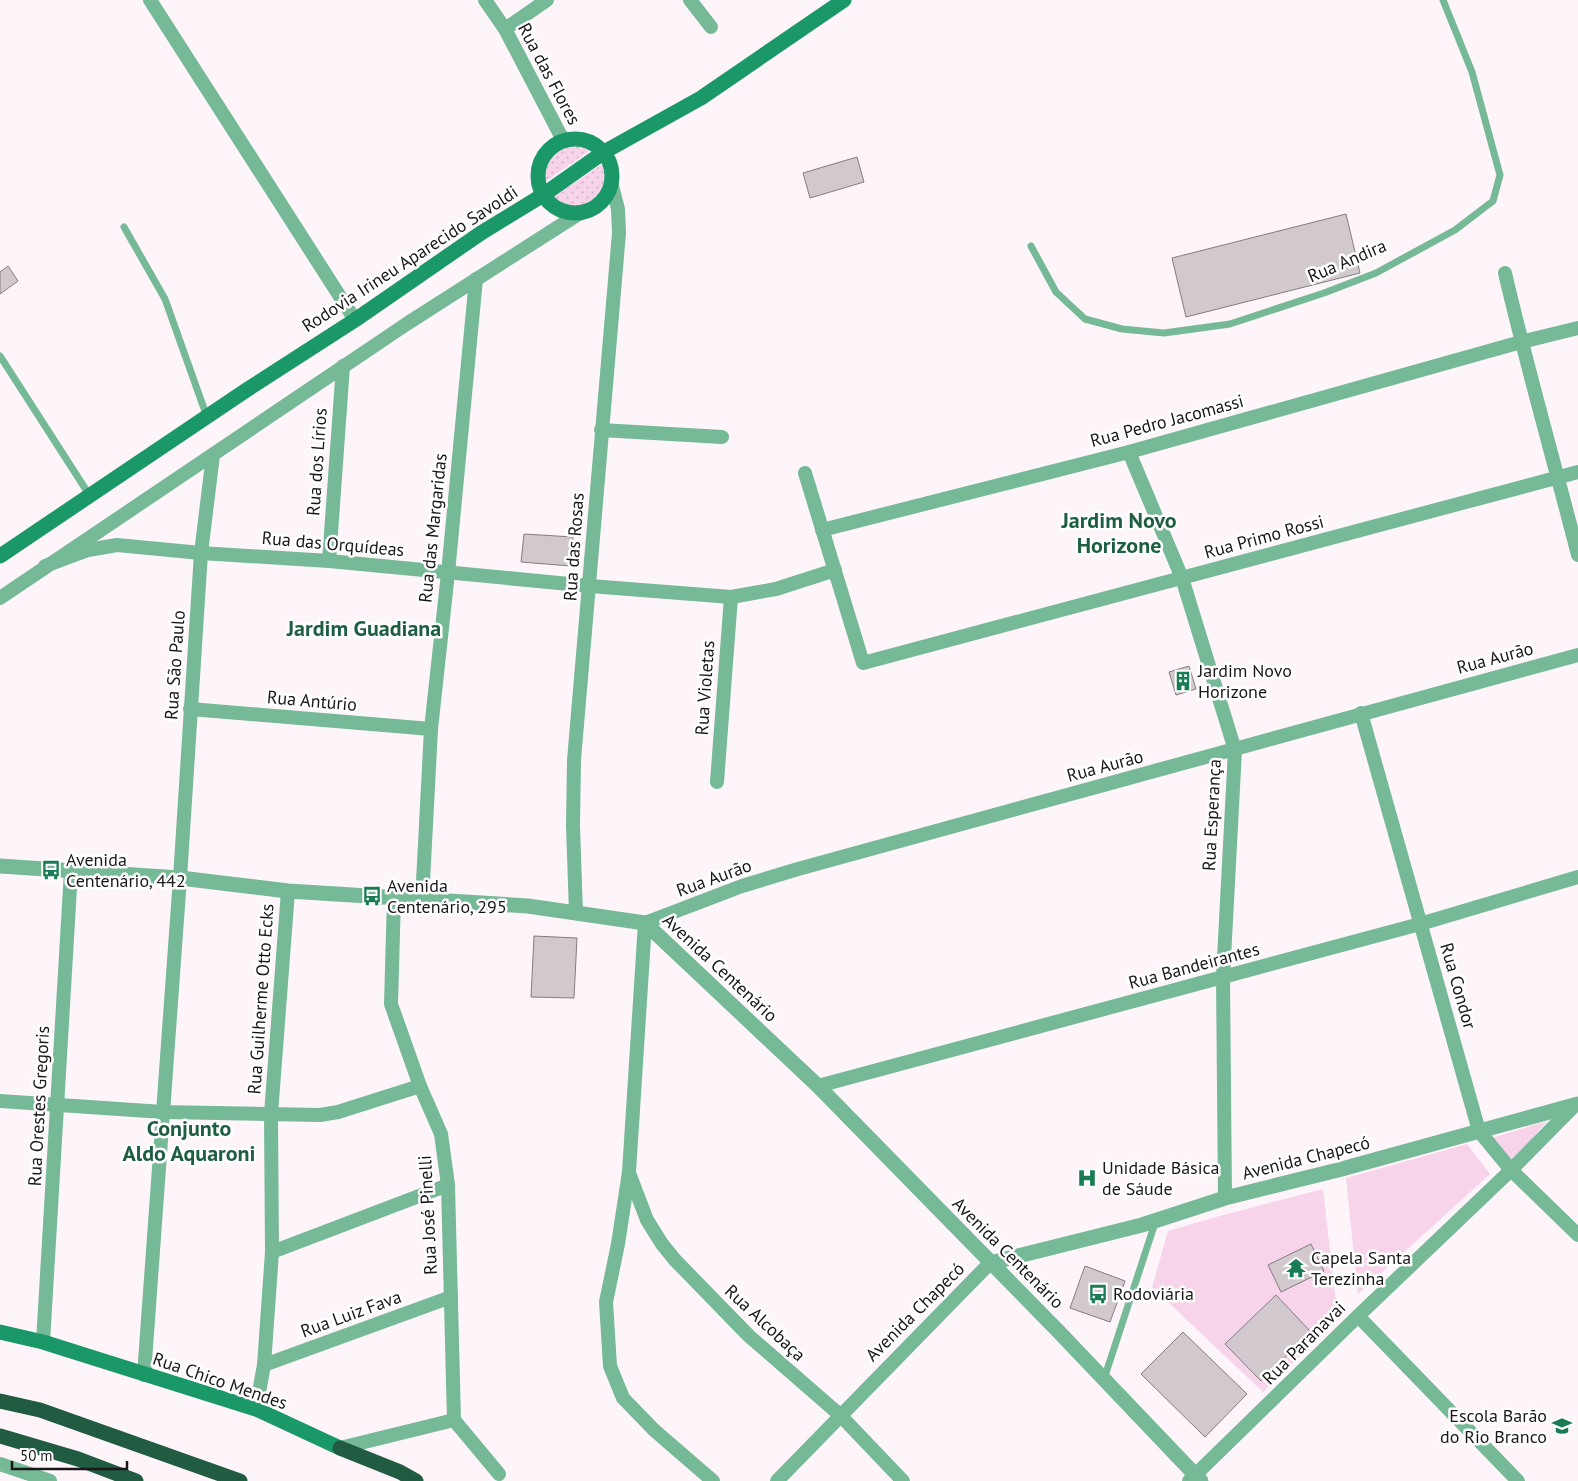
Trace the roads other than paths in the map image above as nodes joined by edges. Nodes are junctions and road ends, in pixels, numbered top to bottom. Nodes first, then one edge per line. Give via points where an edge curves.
1 (150, 0) edge
2 (485, 0) edge
3 (547, 0) edge
4 (690, 0) edge
5 (844, 0) edge
6 (1443, 0) edge
7 (710, 27) dead end
8 (505, 29) junction
9 (563, 140) junction
10 (604, 152) junction
11 (612, 186) junction
12 (543, 195) junction
13 (580, 213) junction
14 (124, 227) dead end
15 (1031, 246) dead end
16 (1505, 273) dead end
17 (476, 280) junction
18 (355, 320) junction
19 (1578, 328) edge
20 (1521, 342) junction
21 (0, 356) edge
22 (343, 366) junction
23 (207, 417) junction
24 (601, 430) junction
25 (722, 437) dead end
26 (1129, 452) junction
27 (213, 455) junction
28 (1578, 472) edge
29 (804, 474) dead end
30 (1559, 478) junction
31 (90, 496) junction
32 (822, 530) junction
33 (201, 553) junction
34 (1578, 555) edge
35 (0, 556) edge
36 (329, 561) junction
37 (45, 566) junction
38 (835, 570) junction
39 (448, 573) junction
40 (1182, 578) junction
41 (590, 586) junction
42 (731, 597) junction
43 (0, 598) edge
44 (1578, 655) edge
45 (190, 709) junction
46 (1361, 713) junction
47 (431, 730) junction
48 (1234, 750) junction
49 (717, 782) dead end
50 (0, 866) edge
51 (71, 871) junction
52 (1578, 877) edge
53 (180, 878) junction
54 (288, 891) junction
55 (394, 897) junction
56 (422, 900) junction
57 (576, 913) junction
58 (645, 923) junction
59 (1420, 924) junction
60 (1223, 977) junction
61 (420, 1086) junction
62 (818, 1086) junction
63 (0, 1101) edge
64 (1576, 1105) edge
65 (58, 1106) junction
66 (163, 1112) junction
67 (271, 1114) junction
68 (1479, 1130) junction
69 (1512, 1170) junction
70 (629, 1172) junction
71 (448, 1185) junction
72 (1225, 1198) junction
73 (1156, 1220) junction
74 (1578, 1235) edge
75 (272, 1252) junction
76 (990, 1263) junction
77 (451, 1297) junction
78 (1358, 1316) junction
79 (0, 1332) edge
80 (43, 1342) junction
81 (264, 1366) junction
82 (144, 1375) junction
83 (1104, 1379) junction
84 (0, 1401) edge
85 (256, 1409) junction
86 (840, 1415) junction
87 (454, 1420) junction
88 (0, 1436) edge
89 (340, 1448) junction
90 (0, 1464) edge
91 (499, 1474) dead end
92 (1195, 1479) edge
93 (50, 1481) edge
94 (136, 1481) edge
95 (240, 1481) edge
96 (416, 1481) edge
97 (713, 1481) edge
98 (777, 1481) edge
99 (903, 1481) edge
100 (1518, 1481) edge

1 - 18 street
2 - 8 street, Rua das Flores
3 - 8 street
4 - 7 street
5 - 10 main road, Rodovia Irineu Aparecido Savoldi via 702,98
6 - 15 lane, Rua Andira via 1472,72 1500,175 1493,201 1455,230 1376,273 1324,293 1230,324 1164,333 1122,329 1085,319 1056,292
8 - 9 street, Rua das Flores
9 - 10 main road via 586,140
9 - 12 main road via 543,157 538,182
10 - 11 main road via 613,174
10 - 12 main road, Rodovia Irineu Aparecido Savoldi
11 - 13 main road via 600,204
11 - 24 street, Rua das Rosas via 618,209 619,233
12 - 13 main road via 559,209
12 - 18 main road, Rodovia Irineu Aparecido Savoldi
13 - 17 street
14 - 23 lane via 165,298
16 - 20 street
17 - 22 street
17 - 39 street, Rua das Margaridas
18 - 23 main road, Rodovia Irineu Aparecido Savoldi
19 - 20 street, Rua Pedro Jacomassi
20 - 26 street, Rua Pedro Jacomassi
20 - 30 street
21 - 31 lane
22 - 27 street
22 - 36 street, Rua dos Lírios
23 - 31 main road, Rodovia Irineu Aparecido Savoldi
24 - 25 street
24 - 41 street, Rua das Rosas
26 - 32 street, Rua Pedro Jacomassi
26 - 40 street, Rua Esperança
27 - 33 street, Rua São Paulo
27 - 37 street
28 - 30 street, Rua Primo Rossi
29 - 32 street
30 - 34 street
30 - 40 street, Rua Primo Rossi
31 - 35 main road, Rodovia Irineu Aparecido Savoldi
32 - 38 street
33 - 36 street, Rua das Orquídeas
33 - 37 street, Rua das Orquídeas via 118,545 88,550
33 - 45 street, Rua São Paulo
36 - 39 street, Rua das Orquídeas
37 - 43 street
38 - 40 street, Rua Primo Rossi via 863,663
38 - 42 street, Rua das Orquídeas via 776,589
39 - 41 street, Rua das Orquídeas
39 - 47 street, Rua das Margaridas
40 - 48 street, Rua Esperança
41 - 42 street, Rua das Orquídeas
41 - 57 street, Rua das Rosas via 574,760
42 - 49 street, Rua Violetas
44 - 46 street, Rua Aurão
45 - 47 street, Rua Antúrio
45 - 53 street, Rua São Paulo
46 - 48 street, Rua Aurão
46 - 59 street, Rua Condor
47 - 56 street, Rua das Margaridas
48 - 58 street, Rua Aurão via 798,869 742,886
48 - 60 street, Rua Esperança
50 - 51 street, Avenida Centenário
51 - 53 street, Avenida Centenário
51 - 65 street, Rua Orestes Gregoris
52 - 59 street, Rua Bandeirantes
53 - 54 street, Avenida Centenário
53 - 66 street, Rua São Paulo
54 - 55 street, Avenida Centenário
54 - 67 street, Rua Guilherme Otto Ecks
55 - 56 street, Avenida Centenário
55 - 61 street, Rua José Pinelli via 391,1004
56 - 57 street, Avenida Centenário via 528,906
57 - 58 street, Avenida Centenário
58 - 62 street, Avenida Centenário
58 - 70 street
59 - 60 street, Rua Bandeirantes
59 - 68 street, Rua Condor
60 - 62 street, Rua Bandeirantes
60 - 72 street, Rua Esperança
61 - 67 street via 338,1112
61 - 71 street, Rua José Pinelli via 441,1134
62 - 76 street, Avenida Centenário
63 - 65 street
64 - 68 street, Avenida Chapecó
64 - 69 street, Rua Paranavai
65 - 66 street
65 - 80 street, Rua Orestes Gregoris
66 - 67 street
66 - 82 street, Rua São Paulo
67 - 75 street, Rua Guilherme Otto Ecks
68 - 69 street, Rua Condor
68 - 72 street, Avenida Chapecó
69 - 74 street, Rua Condor
69 - 78 street, Rua Paranavai
70 - 86 street, Rua Alcobaça via 647,1220 675,1260 749,1336
70 - 97 street via 606,1302 610,1366 622,1398
71 - 75 street
71 - 77 street, Rua José Pinelli
72 - 73 street, Avenida Chapecó
73 - 76 street, Avenida Chapecó
73 - 83 lane
75 - 81 street, Rua Guilherme Otto Ecks
76 - 83 street, Avenida Centenário
76 - 86 street, Avenida Chapecó
77 - 81 street, Rua Luiz Fava
77 - 87 street, Rua José Pinelli
78 - 92 street, Rua Paranavai
78 - 100 street
79 - 80 main road, Rua Chico Mendes
80 - 82 main road, Rua Chico Mendes
81 - 85 street, Rua Guilherme Otto Ecks
82 - 85 main road, Rua Chico Mendes
83 - 92 street, Avenida Centenário
84 - 95 highway via 40,1410
85 - 89 main road, Rua Chico Mendes
86 - 98 street, Avenida Chapecó
86 - 99 street, Rua Alcobaça
87 - 89 street
87 - 91 street
88 - 94 highway via 78,1459
89 - 96 highway
90 - 93 street

